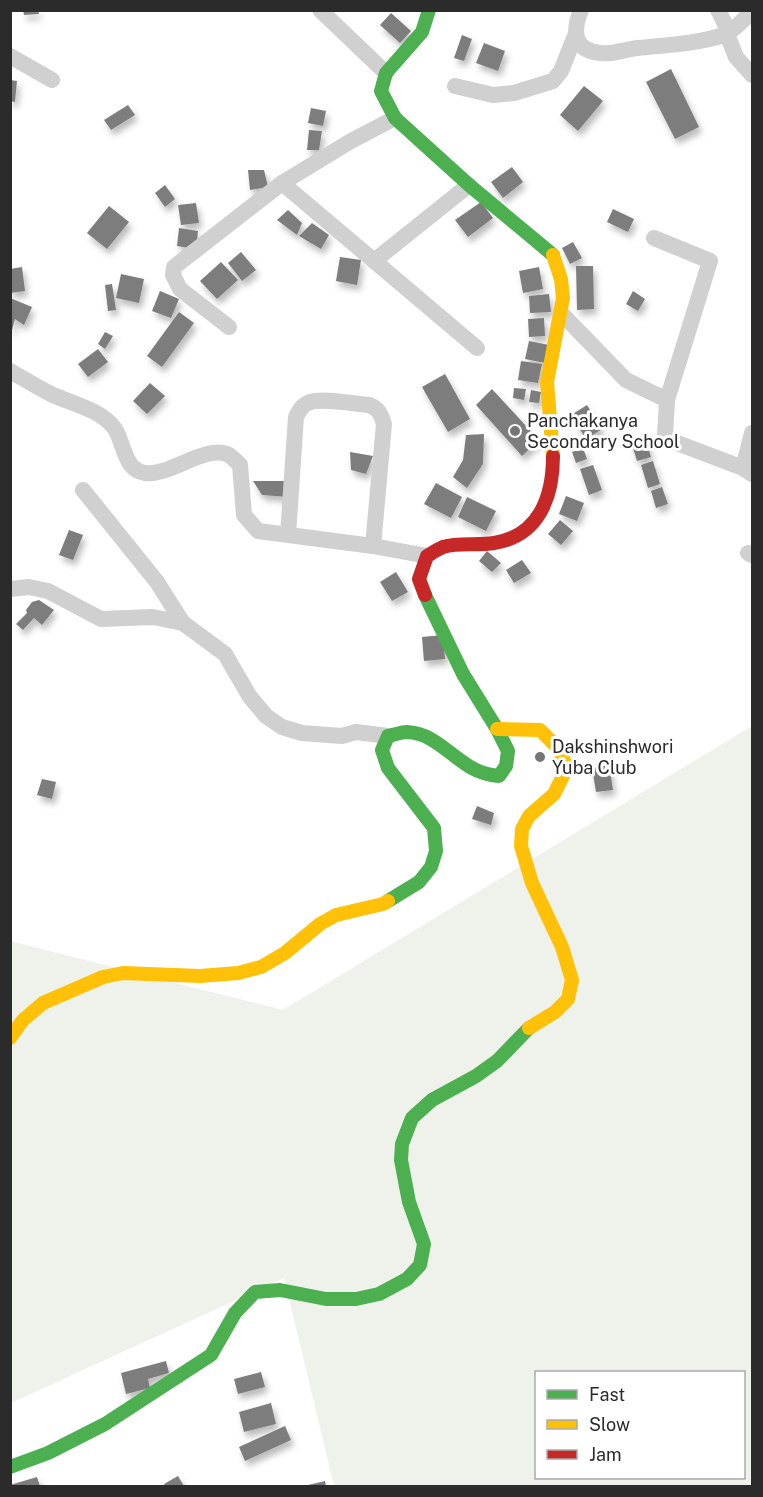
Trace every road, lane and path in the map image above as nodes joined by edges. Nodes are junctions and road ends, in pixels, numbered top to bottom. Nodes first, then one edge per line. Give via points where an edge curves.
1 (320, 10) edge
2 (429, 10) edge
3 (581, 10) edge
4 (718, 10) edge
5 (752, 11) edge
6 (728, 33) junction
7 (575, 36) junction
8 (10, 56) edge
9 (386, 73) junction
10 (753, 75) edge
11 (52, 80) dead end
12 (455, 86) dead end
13 (395, 118) junction
14 (282, 183) junction
15 (469, 185) junction
16 (654, 238) dead end
17 (374, 261) junction
18 (561, 313) junction
19 (230, 327) dead end
20 (477, 348) dead end
21 (10, 371) edge
22 (667, 400) junction
23 (753, 432) edge
24 (748, 471) edge
25 (83, 490) dead end
26 (288, 535) junction
27 (373, 546) junction
28 (427, 556) junction
29 (10, 589) edge
30 (183, 624) junction
31 (498, 729) junction
32 (388, 736) junction
33 (10, 1038) edge
34 (10, 1467) edge

1 - 9 street
2 - 9 street via 422,32
3 - 7 street
4 - 6 street
5 - 6 street
6 - 7 street via 681,45 601,53 582,46
6 - 10 street via 736,57
7 - 12 street via 553,81 493,95
8 - 11 street
9 - 13 street via 381,91
13 - 14 street
13 - 15 street
14 - 17 street
14 - 19 street via 174,267 173,275 180,289
15 - 17 street
15 - 18 street via 553,255 561,279
16 - 22 street via 710,261
17 - 20 street
18 - 22 street via 626,380
18 - 28 street via 547,382 553,471 542,512 528,530 514,538 444,548
21 - 26 street via 99,415 115,430 132,466 145,473 194,458 228,454 240,465 244,515 258,531
22 - 24 street via 665,435
23 - 24 street
25 - 30 street via 157,582
26 - 27 street
26 - 27 street via 296,417 301,408 318,401 369,405 377,408 384,424
27 - 28 street
28 - 31 street via 419,579 428,604 463,674
29 - 30 street via 48,591 101,619 153,617
30 - 32 street via 225,654 250,697 282,727 342,736 356,732
31 - 32 street via 508,751 506,766 499,776 470,767 438,742 414,733 400,731
31 - 34 street via 540,730 559,749 567,768 554,794 529,816 522,829 521,846 572,980 568,999 555,1012 526,1030 476,1076 432,1100 412,1118 402,1144 401,1160 409,1202 424,1244 420,1265 407,1279 379,1294 356,1299 326,1299 280,1290 255,1292 235,1313 211,1354 105,1424
32 - 33 street via 382,750 388,768 434,828 436,851 420,882 383,904 336,915 261,967 200,976 103,976 43,1003

